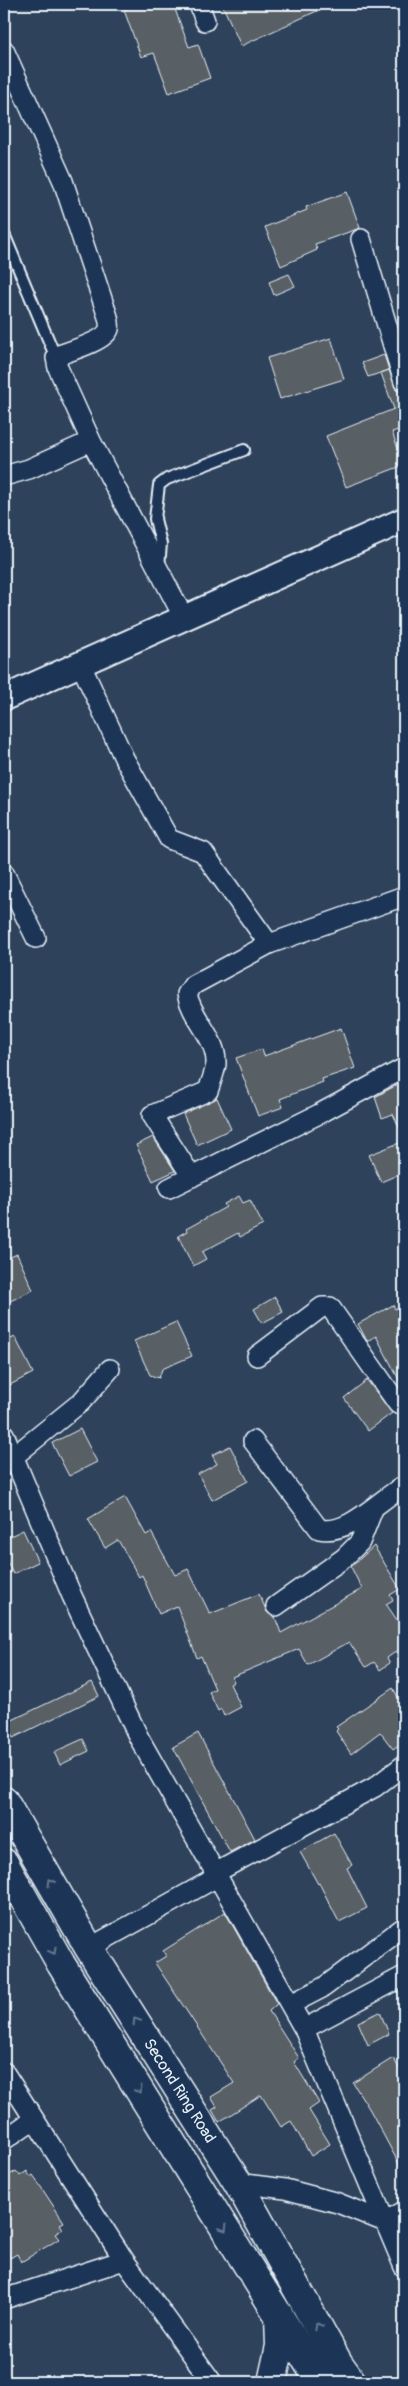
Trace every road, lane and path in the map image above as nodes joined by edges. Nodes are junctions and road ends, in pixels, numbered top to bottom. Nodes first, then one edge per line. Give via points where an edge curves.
1 (4, 50) edge
2 (4, 234) edge
3 (361, 239) dead end
4 (56, 358) junction
5 (404, 382) edge
6 (91, 442) junction
7 (244, 450) dead end
8 (4, 476) edge
9 (404, 520) edge
10 (158, 570) junction
11 (184, 618) junction
12 (80, 665) junction
13 (4, 698) edge
14 (4, 873) edge
15 (404, 896) edge
16 (36, 938) dead end
17 (269, 944) junction
18 (404, 1068) edge
19 (192, 1177) junction
20 (169, 1188) dead end
21 (257, 1356) dead end
22 (110, 1369) dead end
23 (402, 1407) edge
24 (4, 1434) edge
25 (253, 1441) dead end
26 (13, 1457) junction
27 (404, 1486) edge
28 (373, 1509) junction
29 (276, 1606) dead end
30 (404, 1765) edge
31 (4, 1802) edge
32 (4, 1863) edge
33 (214, 1873) junction
34 (404, 1927) edge
35 (89, 1948) junction
36 (404, 1976) edge
37 (291, 2004) junction
38 (304, 2029) junction
39 (4, 2072) edge
40 (34, 2120) junction
41 (4, 2140) edge
42 (238, 2183) junction
43 (404, 2211) edge
44 (385, 2222) junction
45 (124, 2260) junction
46 (404, 2267) edge
47 (4, 2299) edge
48 (279, 2316) junction
49 (327, 2378) edge
50 (212, 2382) edge
51 (272, 2382) edge

1 - 4 street via 63,180 109,324 105,335
2 - 4 lane
3 - 5 street
4 - 6 street
6 - 8 street
6 - 10 street
7 - 10 lane via 167,479 159,485 155,519 161,544
9 - 11 street
10 - 11 street
11 - 12 street
12 - 13 street
12 - 17 street via 124,758 169,839 203,852
14 - 16 street
15 - 17 street
17 - 19 street via 193,985 187,994 193,1013 213,1048 216,1064 208,1091 152,1115
18 - 19 street
19 - 20 street
21 - 23 street via 322,1308 330,1307
22 - 26 street via 81,1402
24 - 26 street
25 - 28 street via 319,1529 329,1531 344,1527
26 - 33 street via 72,1596 139,1738
27 - 28 street
28 - 29 street via 360,1542 344,1558
30 - 33 street via 375,1786
35 -> 31 highway, Second Ring Road
32 -> 48 highway, Second Ring Road via 61,1964
33 - 35 street via 210,1881
33 - 37 street
34 - 37 street via 324,1987
42 -> 35 highway, Second Ring Road
36 - 38 street
37 - 38 street
38 - 44 street
39 - 40 street
40 - 41 street
40 - 45 street
42 - 44 street via 285,2189
49 -> 42 highway, Second Ring Road
43 - 44 street
44 - 46 street
45 - 47 street
45 - 50 street
48 - 49 highway, Second Ring Road
48 - 51 highway via 280,2346

